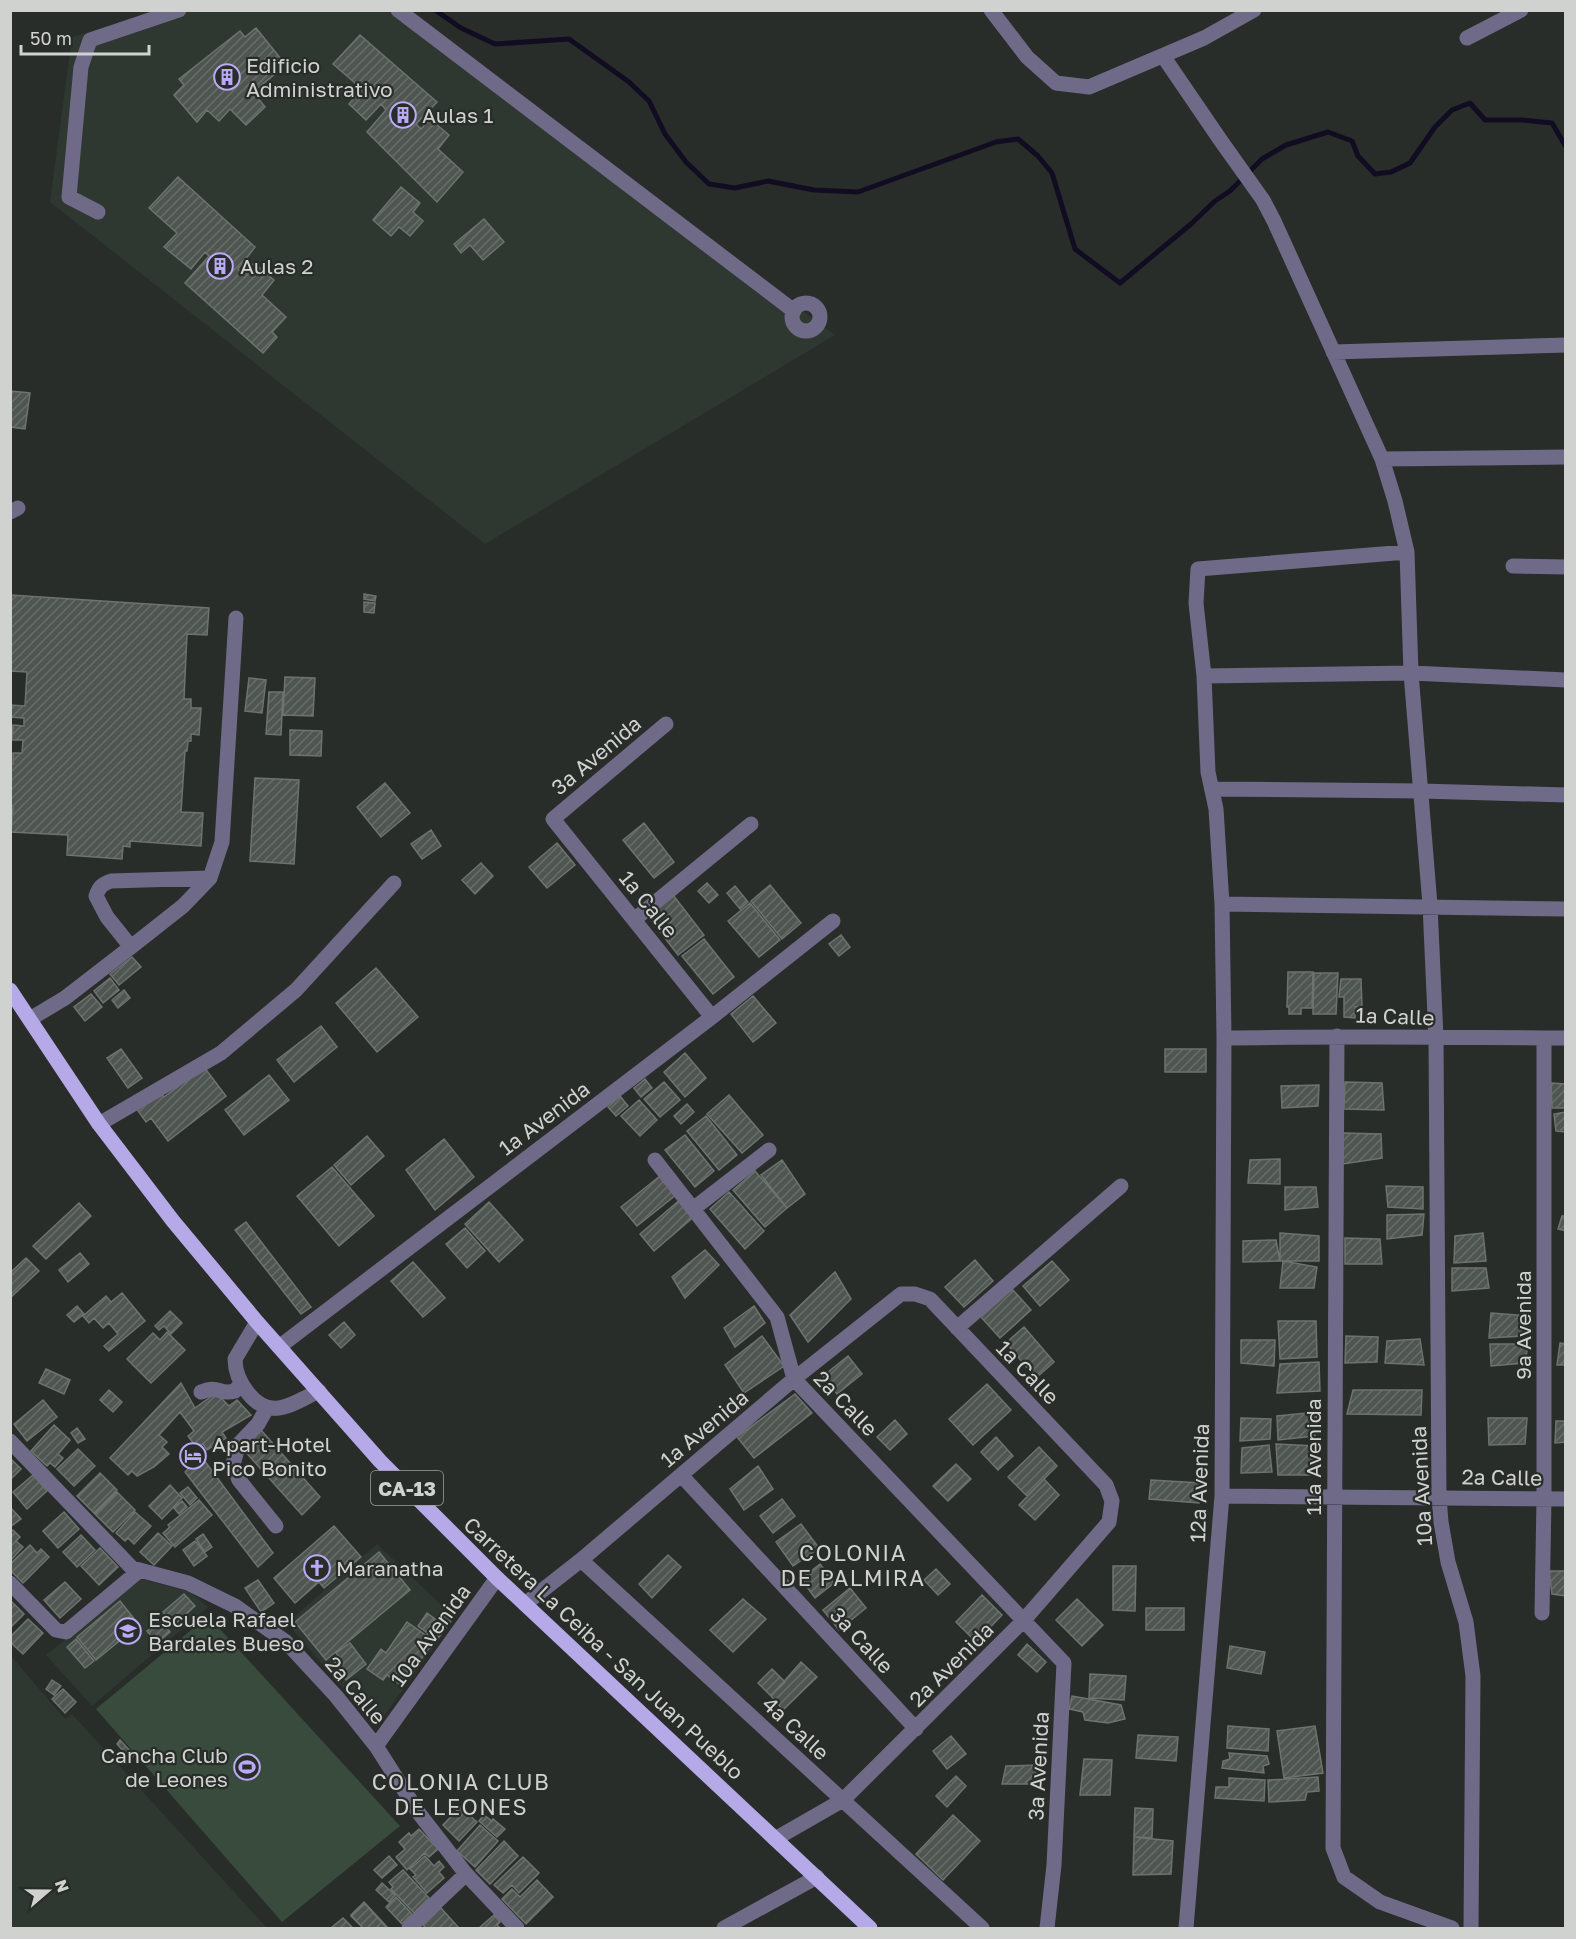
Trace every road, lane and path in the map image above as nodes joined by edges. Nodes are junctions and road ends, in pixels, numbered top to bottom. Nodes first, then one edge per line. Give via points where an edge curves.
1 (179, 10) edge
2 (398, 10) edge
3 (1254, 10) edge
4 (1521, 10) edge
5 (992, 11) edge
6 (1467, 38) dead end
7 (1163, 56) junction
8 (98, 212) dead end
9 (794, 311) dead end
10 (1566, 345) edge
11 (1333, 352) junction
12 (1566, 457) edge
13 (1382, 459) junction
14 (1407, 552) junction
15 (1513, 566) dead end
16 (1566, 567) edge
17 (236, 618) dead end
18 (1411, 673) junction
19 (1204, 676) junction
20 (1566, 680) edge
21 (666, 724) dead end
22 (1213, 789) junction
23 (1421, 791) junction
24 (1566, 795) edge
25 (553, 819) joint
26 (751, 824) dead end
27 (210, 878) junction
28 (394, 883) dead end
29 (1222, 904) junction
30 (1430, 905) junction
31 (1566, 909) edge
32 (635, 919) junction
33 (833, 921) dead end
34 (131, 947) junction
35 (10, 990) edge
36 (712, 1017) junction
37 (30, 1019) junction
38 (1337, 1036) junction
39 (1224, 1038) junction
40 (1436, 1038) junction
41 (1544, 1038) junction
42 (1566, 1038) edge
43 (99, 1124) junction
44 (770, 1150) dead end
45 (655, 1160) dead end
46 (1121, 1186) dead end
47 (693, 1209) junction
48 (915, 1294) joint
49 (257, 1322) junction
50 (957, 1328) junction
51 (279, 1347) junction
52 (794, 1379) junction
53 (241, 1383) junction
54 (319, 1391) junction
55 (201, 1392) dead end
56 (267, 1408) junction
57 (10, 1441) edge
58 (681, 1475) junction
59 (1106, 1485) joint
60 (1222, 1496) junction
61 (1334, 1497) junction
62 (1439, 1497) junction
63 (1544, 1499) junction
64 (1566, 1499) edge
65 (276, 1526) dead end
66 (581, 1560) junction
67 (140, 1570) junction
68 (497, 1578) junction
69 (10, 1583) edge
70 (525, 1604) junction
71 (1542, 1613) dead end
72 (1024, 1620) junction
73 (915, 1729) junction
74 (376, 1746) junction
75 (843, 1800) junction
76 (775, 1839) junction
77 (466, 1874) junction
78 (817, 1877) junction
79 (409, 1929) edge
80 (517, 1929) edge
81 (724, 1929) edge
82 (870, 1929) edge
83 (982, 1929) edge
84 (1047, 1929) edge
85 (1186, 1929) edge
86 (1452, 1929) edge
87 (1471, 1929) edge

1 - 8 street via 90,40 81,67 69,197
2 - 9 street
3 - 7 street
4 - 6 street
5 - 7 street via 1027,57 1056,83 1089,87
7 - 11 street, 10a Avenida via 1263,200
10 - 11 street
11 - 13 street, 10a Avenida
12 - 13 street
13 - 14 street, 10a Avenida
14 - 18 street, 10a Avenida
14 - 19 street, 12a Avenida via 1198,569 1196,603
15 - 16 street
17 - 27 street via 222,842
18 - 19 street
18 - 20 street
18 - 23 street, 10a Avenida
19 - 22 street, 12a Avenida via 1208,772
21 - 25 street, 3ª Avenida
22 - 23 street
22 - 29 street, 12a Avenida
23 - 24 street
23 - 30 street, 10a Avenida
25 - 32 street, 1ª Calle
26 - 32 street
27 - 34 street via 183,906
27 - 34 street via 104,883 96,896
28 - 43 street via 296,990 221,1053
29 - 30 street
29 - 39 street, 12a Avenida
30 - 31 street
30 - 40 street, 10a Avenida
32 - 36 street, 1ª Calle
33 - 36 street, 1ª Avenida
34 - 37 street via 65,998
35 - 37 main road, Carretera La Ceiba - San Juan Pueblo / CA-13
36 - 51 street, 1ª Avenida
37 - 43 main road, Carretera La Ceiba - San Juan Pueblo / CA-13
38 - 39 street, 1a Calle
38 - 40 street, 1a Calle
38 - 61 street, 11a Avenida
39 - 60 street, 12a Avenida
40 - 41 street, 1a Calle
40 - 62 street, 10a Avenida
41 - 42 street, 1a Calle
41 - 63 street, 9a Avenida
43 - 49 main road, Carretera La Ceiba - San Juan Pueblo / CA-13
44 - 47 street
45 - 47 street, 2a Calle
46 - 50 street
47 - 52 street, 2a Calle via 777,1317
48 - 50 street, 1a Calle via 930,1299
48 - 52 street, 1a Avenida via 901,1294
49 - 51 main road, Carretera La Ceiba - San Juan Pueblo / CA-13
49 - 53 street via 235,1359
50 - 59 street, 1a Calle
51 - 54 main road, Carretera La Ceiba - San Juan Pueblo / CA-13
52 - 58 street, 1a Avenida
52 - 72 street, 2a Calle
53 - 55 street via 229,1393 212,1388
53 - 56 street via 255,1402
54 - 56 street via 283,1408
54 - 68 main road, Carretera La Ceiba - San Juan Pueblo / CA-13 via 380,1461
56 - 65 street via 239,1444 233,1464 239,1480
57 - 67 street, 2a Calle via 132,1568
58 - 66 street, 1a Avenida
58 - 73 street, 3a Calle
59 - 72 street, 2a Avenida via 1112,1501 1109,1521
60 - 61 street, 2a Calle
60 - 85 street, 12a Avenida
61 - 62 street, 2a Calle
61 - 86 street, 11a Avenida via 1333,1848 1344,1877 1380,1902
62 - 63 street, 2a Calle
62 - 87 street, 10a Avenida via 1440,1522 1466,1622 1473,1676
63 - 64 street, 2a Calle
63 - 71 street, 9a Avenida
66 - 70 street, 1a Avenida
66 - 75 street, 4a Calle
67 - 69 street via 66,1632 56,1630
67 - 74 street, 2a Calle via 188,1583 235,1606 286,1642
68 - 70 main road, Carretera La Ceiba - San Juan Pueblo / CA-13
68 - 74 street, 10a Avenida
70 - 76 main road, Carretera La Ceiba - San Juan Pueblo / CA-13
72 - 73 street, 2a Avenida
72 - 84 street, 3a Avenida via 1064,1663
73 - 75 street, 2a Avenida
74 - 77 street, 2a Calle via 418,1812
75 - 76 street, 2a Avenida
75 - 83 street, 4a Calle
76 - 78 main road, Carretera La Ceiba - San Juan Pueblo / CA-13
77 - 79 street
77 - 80 street, 2a Calle
78 - 81 street
78 - 82 main road, Carretera La Ceiba - San Juan Pueblo / CA-13

